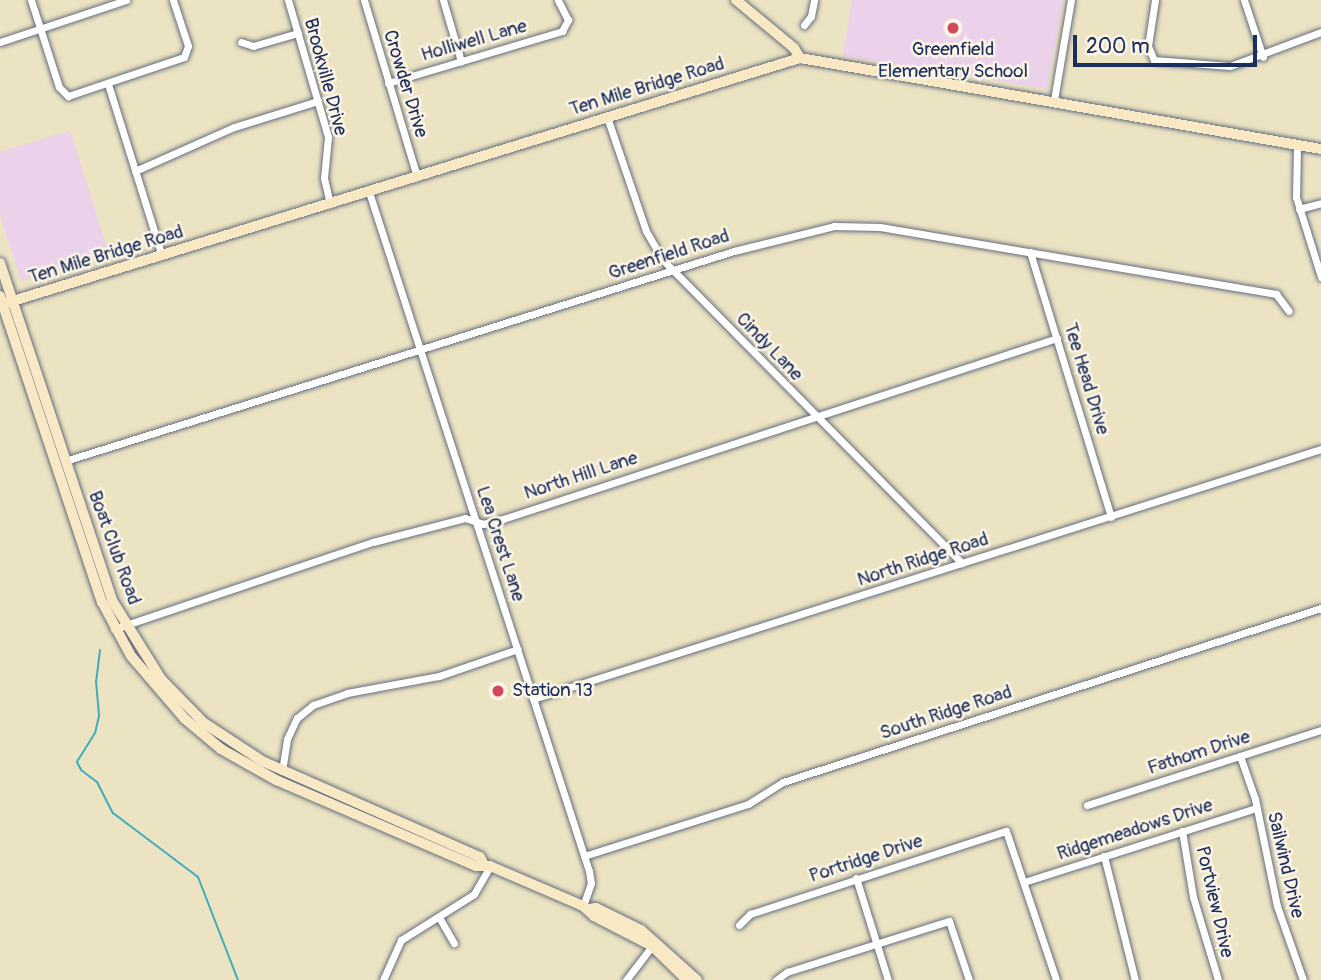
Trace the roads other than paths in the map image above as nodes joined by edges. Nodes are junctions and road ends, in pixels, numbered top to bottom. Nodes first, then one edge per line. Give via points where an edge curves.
1 (31, 0) edge
2 (127, 0) edge
3 (173, 0) edge
4 (288, 0) edge
5 (364, 0) edge
6 (443, 0) edge
7 (558, 0) edge
8 (736, 0) edge
9 (814, 0) edge
10 (1071, 0) edge
11 (1156, 0) edge
12 (1244, 0) edge
13 (803, 25) dead end
14 (41, 29) junction
15 (1321, 32) edge
16 (298, 33) junction
17 (241, 42) dead end
18 (0, 43) edge
19 (1263, 57) junction
20 (800, 58) junction
21 (461, 61) junction
22 (388, 83) junction
23 (108, 84) junction
24 (1054, 100) junction
25 (318, 101) junction
26 (607, 117) junction
27 (1297, 146) junction
28 (1321, 149) edge
29 (135, 171) junction
30 (417, 177) junction
31 (369, 192) junction
32 (1321, 203) edge
33 (330, 204) junction
34 (1299, 209) junction
35 (1030, 252) junction
36 (162, 256) junction
37 (0, 263) edge
38 (673, 272) junction
39 (1321, 277) edge
40 (4, 302) edge
41 (1289, 312) dead end
42 (1057, 338) junction
43 (421, 348) junction
44 (816, 417) junction
45 (1321, 449) edge
46 (65, 461) junction
47 (1111, 517) junction
48 (476, 521) junction
49 (962, 564) junction
50 (1321, 608) edge
51 (119, 627) junction
52 (517, 649) junction
53 (533, 699) junction
54 (1321, 730) edge
55 (1240, 756) junction
56 (282, 771) junction
57 (1087, 805) dead end
58 (1255, 808) junction
59 (1182, 831) junction
60 (584, 856) junction
61 (1104, 856) junction
62 (486, 864) junction
63 (856, 878) junction
64 (1024, 882) junction
65 (586, 907) junction
66 (440, 919) junction
67 (739, 925) dead end
68 (454, 943) dead end
69 (876, 944) junction
70 (652, 946) junction
71 (383, 980) edge
72 (626, 980) edge
73 (687, 980) edge
74 (697, 980) edge
75 (776, 980) edge
76 (888, 980) edge
77 (969, 980) edge
78 (1056, 980) edge
79 (1135, 980) edge
80 (1218, 980) edge
81 (1303, 980) edge

1 - 14 street
2 - 14 street
3 - 23 street via 187,53
4 - 16 street, Brookville Drive
5 - 22 street, Crowder Drive
6 - 21 street
7 - 21 street, Holliwell Lane via 567,27
8 - 20 main road
9 - 13 street via 811,16
10 - 24 street
11 - 19 street via 1149,56 1212,67
12 - 19 street
14 - 18 street
14 - 23 street via 65,94
15 - 19 street
16 - 17 street via 253,46
16 - 25 street, Brookville Drive
20 - 24 main road, Ten Mile Bridge Road
20 - 26 main road, Ten Mile Bridge Road
21 - 22 street, Holliwell Lane
22 - 30 street, Crowder Drive
23 - 29 street
24 - 27 main road, Ten Mile Bridge Road
25 - 29 street via 234,127
25 - 33 street, Brookville Drive via 328,136 324,178
26 - 30 main road, Ten Mile Bridge Road
26 - 38 street, Cindy Lane via 646,231
27 - 28 main road, Ten Mile Bridge Road
27 - 34 street via 1294,185
29 - 36 street
30 - 31 main road, Ten Mile Bridge Road
31 - 33 main road, Ten Mile Bridge Road
31 - 43 street, Lea Crest Lane
32 - 34 street
33 - 36 main road, Ten Mile Bridge Road
34 - 39 street
35 - 38 street, Greenfield Road via 880,227 834,226 793,234
35 - 41 street, Greenfield Road via 1276,294
35 - 42 street, Tee Head Drive
36 - 40 main road, Ten Mile Bridge Road
37 - 40 main road, Boat Club Road
38 - 43 street, Greenfield Road
38 - 44 street, Cindy Lane
40 - 46 main road, Boat Club Road
40 - 51 main road, Boat Club Road via 90,570
42 - 44 street, North Hill Lane
42 - 47 street, Tee Head Drive
43 - 46 street, Greenfield Road
43 - 48 street, Lea Crest Lane
44 - 48 street, North Hill Lane via 503,519
44 - 49 street, Cindy Lane
45 - 47 street, North Ridge Road
46 - 51 main road, Boat Club Road
47 - 49 street, North Ridge Road
48 - 51 street, North Hill Lane via 465,518 373,542
48 - 52 street, Lea Crest Lane
49 - 53 street, North Ridge Road
50 - 60 street, South Ridge Road via 783,782 748,804
51 - 56 main road, Boat Club Road via 204,723
51 - 62 main road, Boat Club Road via 158,690 221,749 355,814 476,866
52 - 53 street, Lea Crest Lane
52 - 56 street via 439,676 347,693 313,705 297,718 287,740
53 - 60 street, Lea Crest Lane
54 - 55 street, Fathom Drive
55 - 57 street, Fathom Drive
55 - 58 street, Sailwind Drive
56 - 62 main road, Boat Club Road via 480,857
58 - 59 street, Ridgemeadows Drive
58 - 81 street, Sailwind Drive via 1277,906
59 - 61 street, Ridgemeadows Drive
59 - 80 street, Portview Drive via 1193,897
60 - 65 street, Lea Crest Lane via 591,883
61 - 64 street, Ridgemeadows Drive
61 - 79 street
62 - 65 main road, Boat Club Road
62 - 66 street via 481,887
63 - 64 street, Portridge Drive via 1006,831
63 - 67 street, Portridge Drive via 750,914
63 - 69 street
64 - 78 street
65 - 70 main road, Boat Club Road via 594,916
65 - 74 main road, Boat Club Road via 641,930
66 - 68 street
66 - 71 street via 401,940
69 - 75 street via 787,972
69 - 76 street
69 - 77 street via 949,921
70 - 72 street
70 - 73 main road, Boat Club Road

